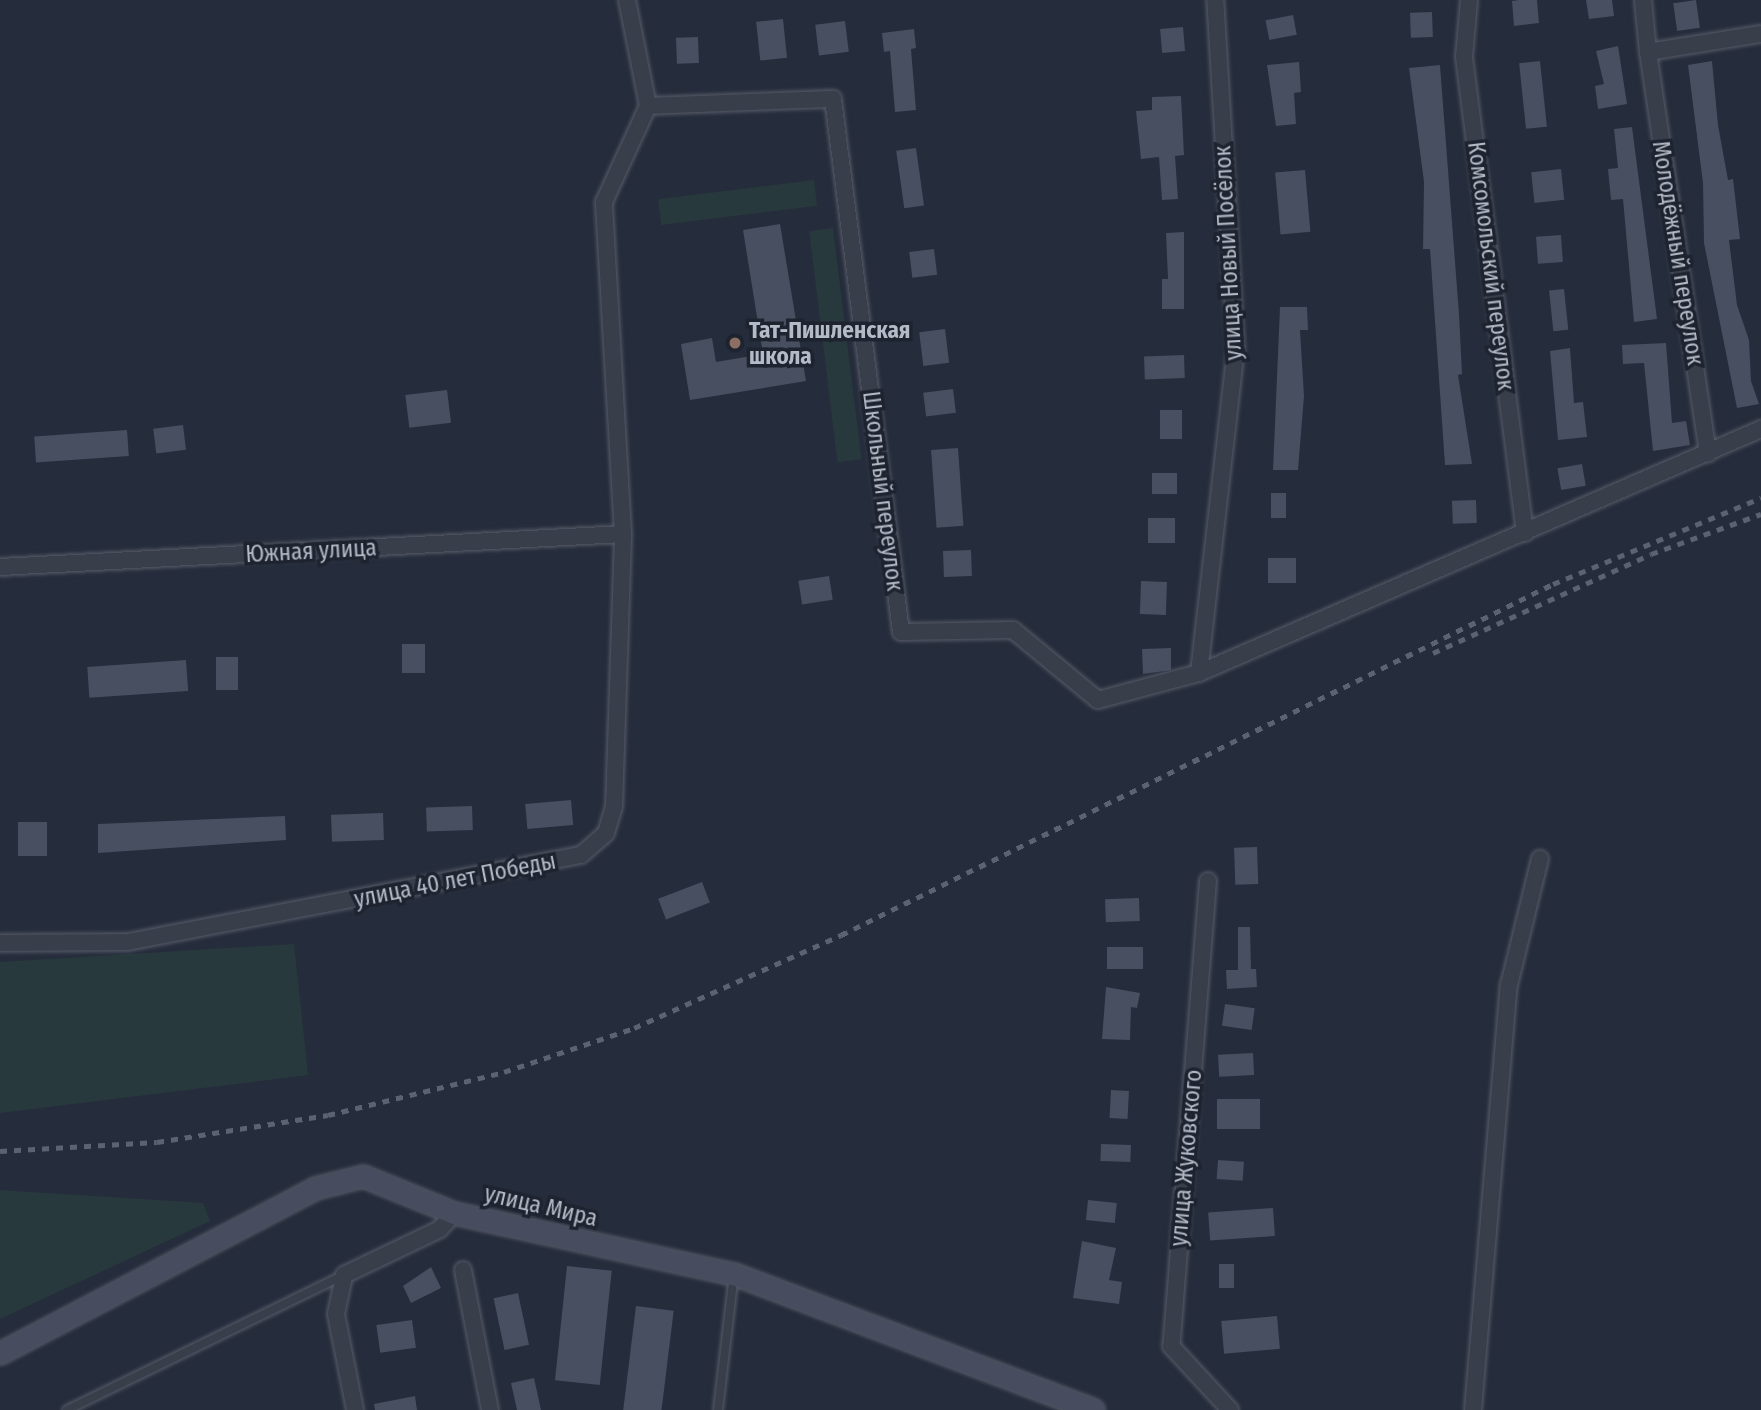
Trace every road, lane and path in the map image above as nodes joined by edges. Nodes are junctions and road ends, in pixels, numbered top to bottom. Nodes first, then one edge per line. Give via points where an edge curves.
1 (627, 0) edge
2 (1215, 0) edge
3 (1469, 0) edge
4 (1643, 0) edge
5 (1761, 34) edge
6 (1648, 52) junction
7 (648, 106) junction
8 (1761, 429) edge
9 (1708, 454) junction
10 (1525, 533) junction
11 (623, 534) junction
12 (0, 567) edge
13 (1199, 673) junction
14 (1540, 859) dead end
15 (1208, 881) dead end
16 (0, 943) edge
17 (454, 1213) junction
18 (463, 1270) dead end
19 (734, 1274) junction
20 (344, 1275) junction
21 (0, 1353) edge
22 (67, 1410) edge
23 (355, 1410) edge
24 (489, 1410) edge
25 (718, 1410) edge
26 (1093, 1410) edge
27 (1230, 1410) edge
28 (1473, 1410) edge

1 - 7 street
2 - 13 street, улица Новый Посёлок via 1236,349
3 - 10 street, Комсомольский переулок via 1465,57
4 - 6 street, Молодёжный переулок
5 - 6 street
6 - 9 street, Молодёжный переулок
7 - 11 street, улица 40 лет Победы via 604,202
7 - 13 street, Школьный переулок via 833,99 901,632 1013,630 1098,701
8 - 9 street
9 - 10 street
10 - 13 street
11 - 12 street, Южная улица
11 - 16 street, улица 40 лет Победы via 614,807 606,833 581,855 128,942
14 - 28 street via 1509,985
15 - 27 street, улица Жуковского via 1171,1346
17 - 19 street, улица Мира
17 - 20 street via 440,1229
17 - 21 street, улица Мира via 363,1176 315,1188
18 - 24 street
19 - 25 lane
19 - 26 street, улица Мира
20 - 22 lane
20 - 23 street via 336,1314

